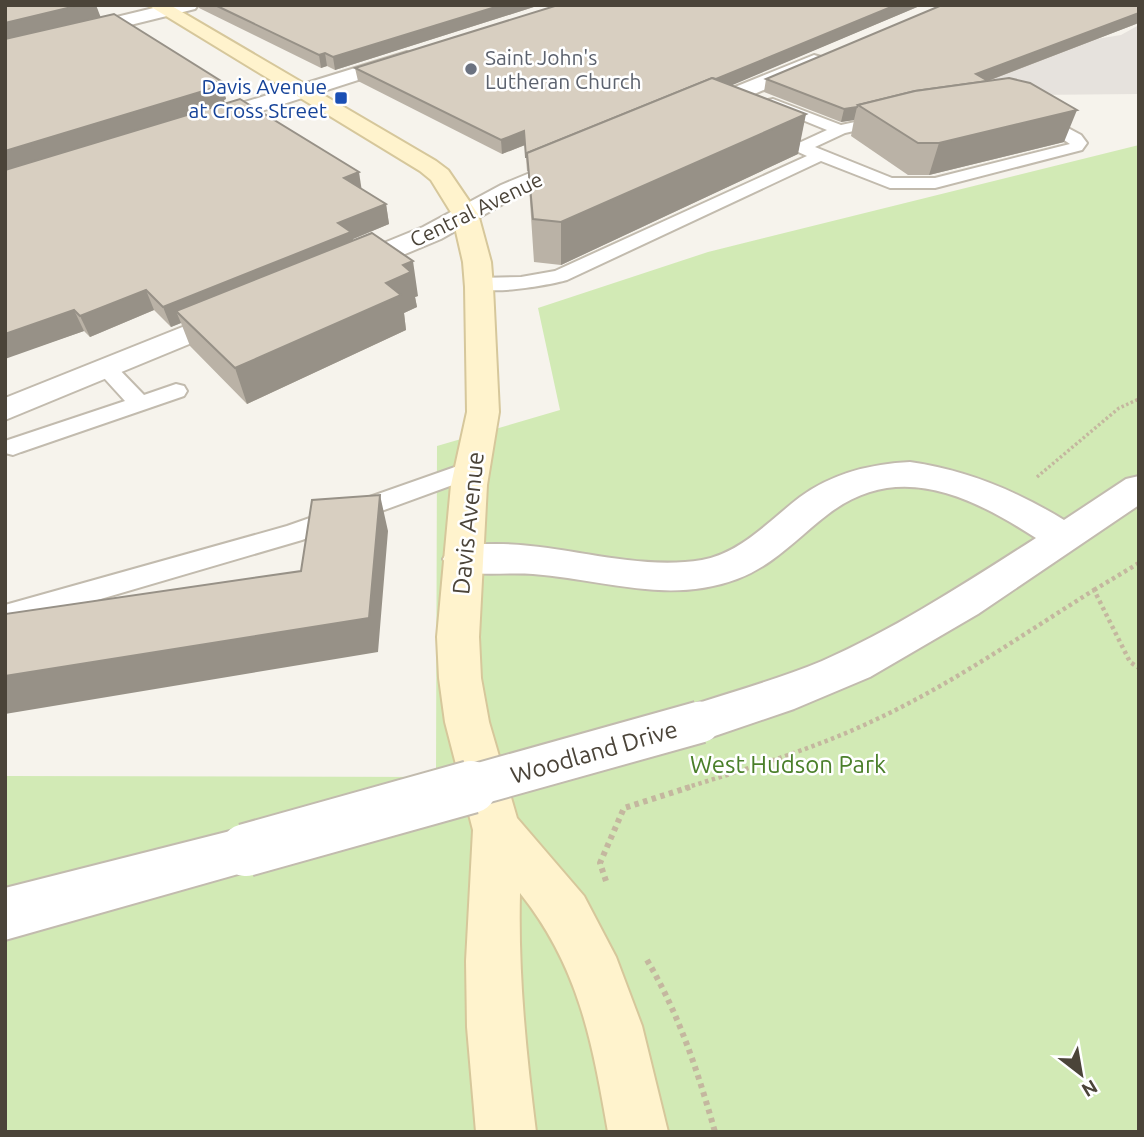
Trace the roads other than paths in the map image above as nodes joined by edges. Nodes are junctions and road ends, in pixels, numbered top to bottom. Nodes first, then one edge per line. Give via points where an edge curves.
1 (189, 5) edge
2 (148, 9) edge
3 (5, 50) edge
4 (426, 51) edge
5 (831, 53) edge
6 (302, 91) junction
7 (743, 91) junction
8 (278, 99) junction
9 (1025, 108) edge
10 (903, 116) edge
11 (680, 118) edge
12 (189, 127) edge
13 (756, 129) edge
14 (840, 130) junction
15 (801, 148) junction
16 (595, 153) edge
17 (819, 156) junction
18 (396, 172) dead end
19 (912, 184) joint
20 (419, 186) dead end
21 (465, 214) junction
22 (319, 280) edge
23 (479, 284) junction
24 (257, 306) edge
25 (106, 368) junction
26 (176, 391) dead end
27 (140, 404) junction
28 (5, 410) edge
29 (13, 447) dead end
30 (472, 469) junction
31 (1139, 488) edge
32 (1063, 537) junction
33 (462, 559) junction
34 (5, 616) edge
35 (497, 830) junction
36 (5, 914) edge
37 (506, 1132) edge
38 (638, 1132) edge

1 - 2 street
2 - 3 street
2 - 6 street, Davis Avenue
2 - 8 street
4 - 6 street
5 - 7 street
6 - 8 street
6 - 21 street, Davis Avenue via 435,170
7 - 11 street via 713,111
7 - 14 lane
8 - 12 street
8 - 18 street
9 - 19 lane via 1076,138 1076,148 935,183
10 - 14 lane
13 - 15 lane
14 - 15 lane
15 - 17 lane
16 - 21 street, Central Avenue
17 - 19 lane via 890,183
17 - 23 lane via 559,276
20 - 21 street
21 - 22 street, Central Avenue via 432,233
21 - 23 street, Davis Avenue
23 - 30 street, Davis Avenue via 483,412
24 - 25 street
25 - 27 lane
25 - 28 street
26 - 27 lane
27 - 29 lane
30 - 33 street, Davis Avenue
30 - 34 lane via 293,533
31 - 32 street, Woodland Drive
32 - 33 street via 1021,510 967,485 894,474 851,483 818,503 762,550 727,569 702,575 647,574 542,560
32 - 36 street, Woodland Drive, bridge via 939,618 855,665 798,690 700,722
33 - 35 street, Davis Avenue via 460,678 467,722
35 - 37 street, Davis Avenue via 492,961
35 - 38 street, Davis Avenue via 573,925 595,968 612,1013

